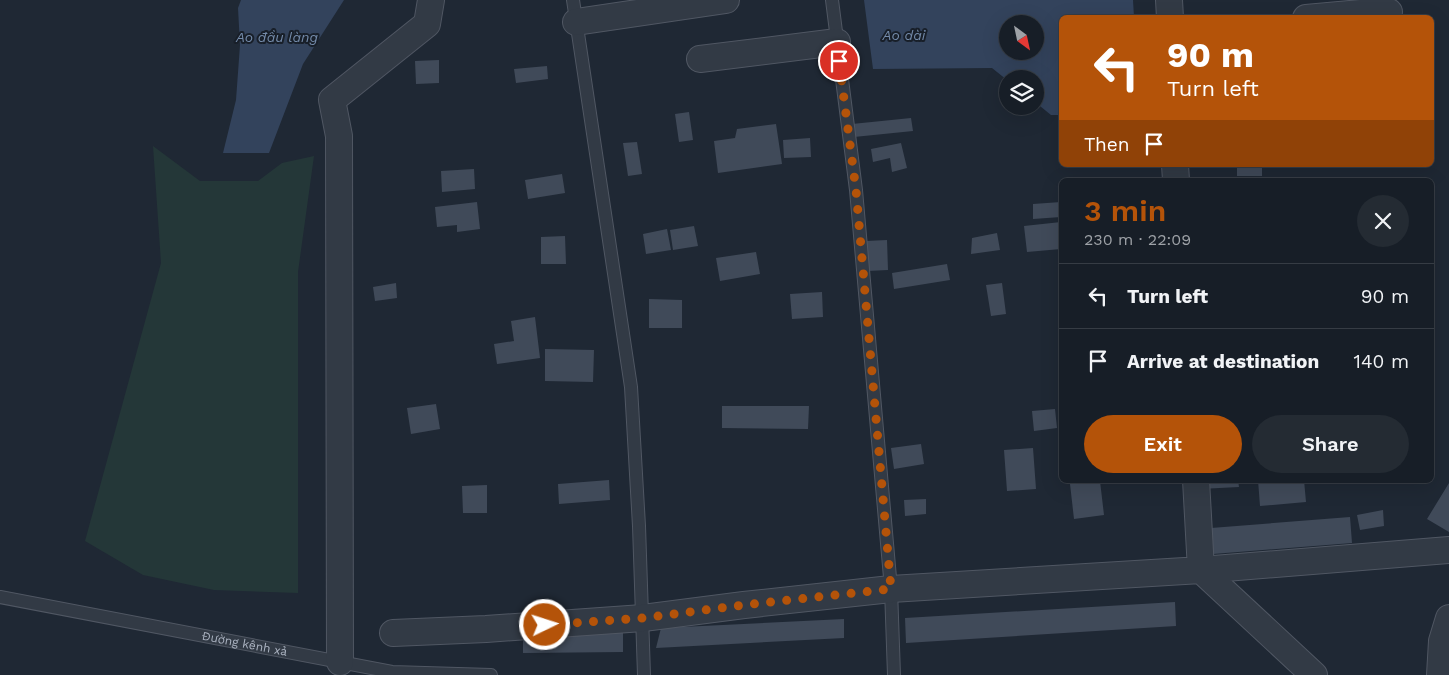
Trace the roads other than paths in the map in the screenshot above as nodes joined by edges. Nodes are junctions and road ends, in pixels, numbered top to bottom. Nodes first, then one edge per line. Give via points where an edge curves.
1 (430, 0) edge
2 (726, 0) edge
3 (832, 0) edge
4 (1169, 0) edge
5 (575, 11) edge
6 (1389, 12) dead end
7 (1170, 15) edge
8 (1339, 15) edge
9 (837, 42) junction
10 (700, 58) dead end
11 (1196, 483) edge
12 (1449, 550) edge
13 (1202, 570) junction
14 (891, 589) junction
15 (0, 597) edge
16 (643, 618) junction
17 (1449, 618) edge
18 (393, 633) dead end
19 (340, 662) junction
20 (491, 675) edge
21 (644, 675) edge
22 (894, 675) edge
23 (1314, 675) edge
24 (1440, 675) edge

1 - 19 street via 427,24 332,100 339,136
2 - 5 street
3 - 9 lane
4 - 7 street
5 - 16 lane via 631,387
6 - 8 street
9 - 10 street
9 - 14 lane via 856,190
11 - 13 street
12 - 13 street
13 - 14 street
13 - 23 street
14 - 16 street
14 - 22 lane
15 - 19 lane, Đường kênh xả
16 - 18 street
16 - 21 lane
17 - 24 street via 1442,641
19 - 20 lane, Đường kênh xả via 392,672

